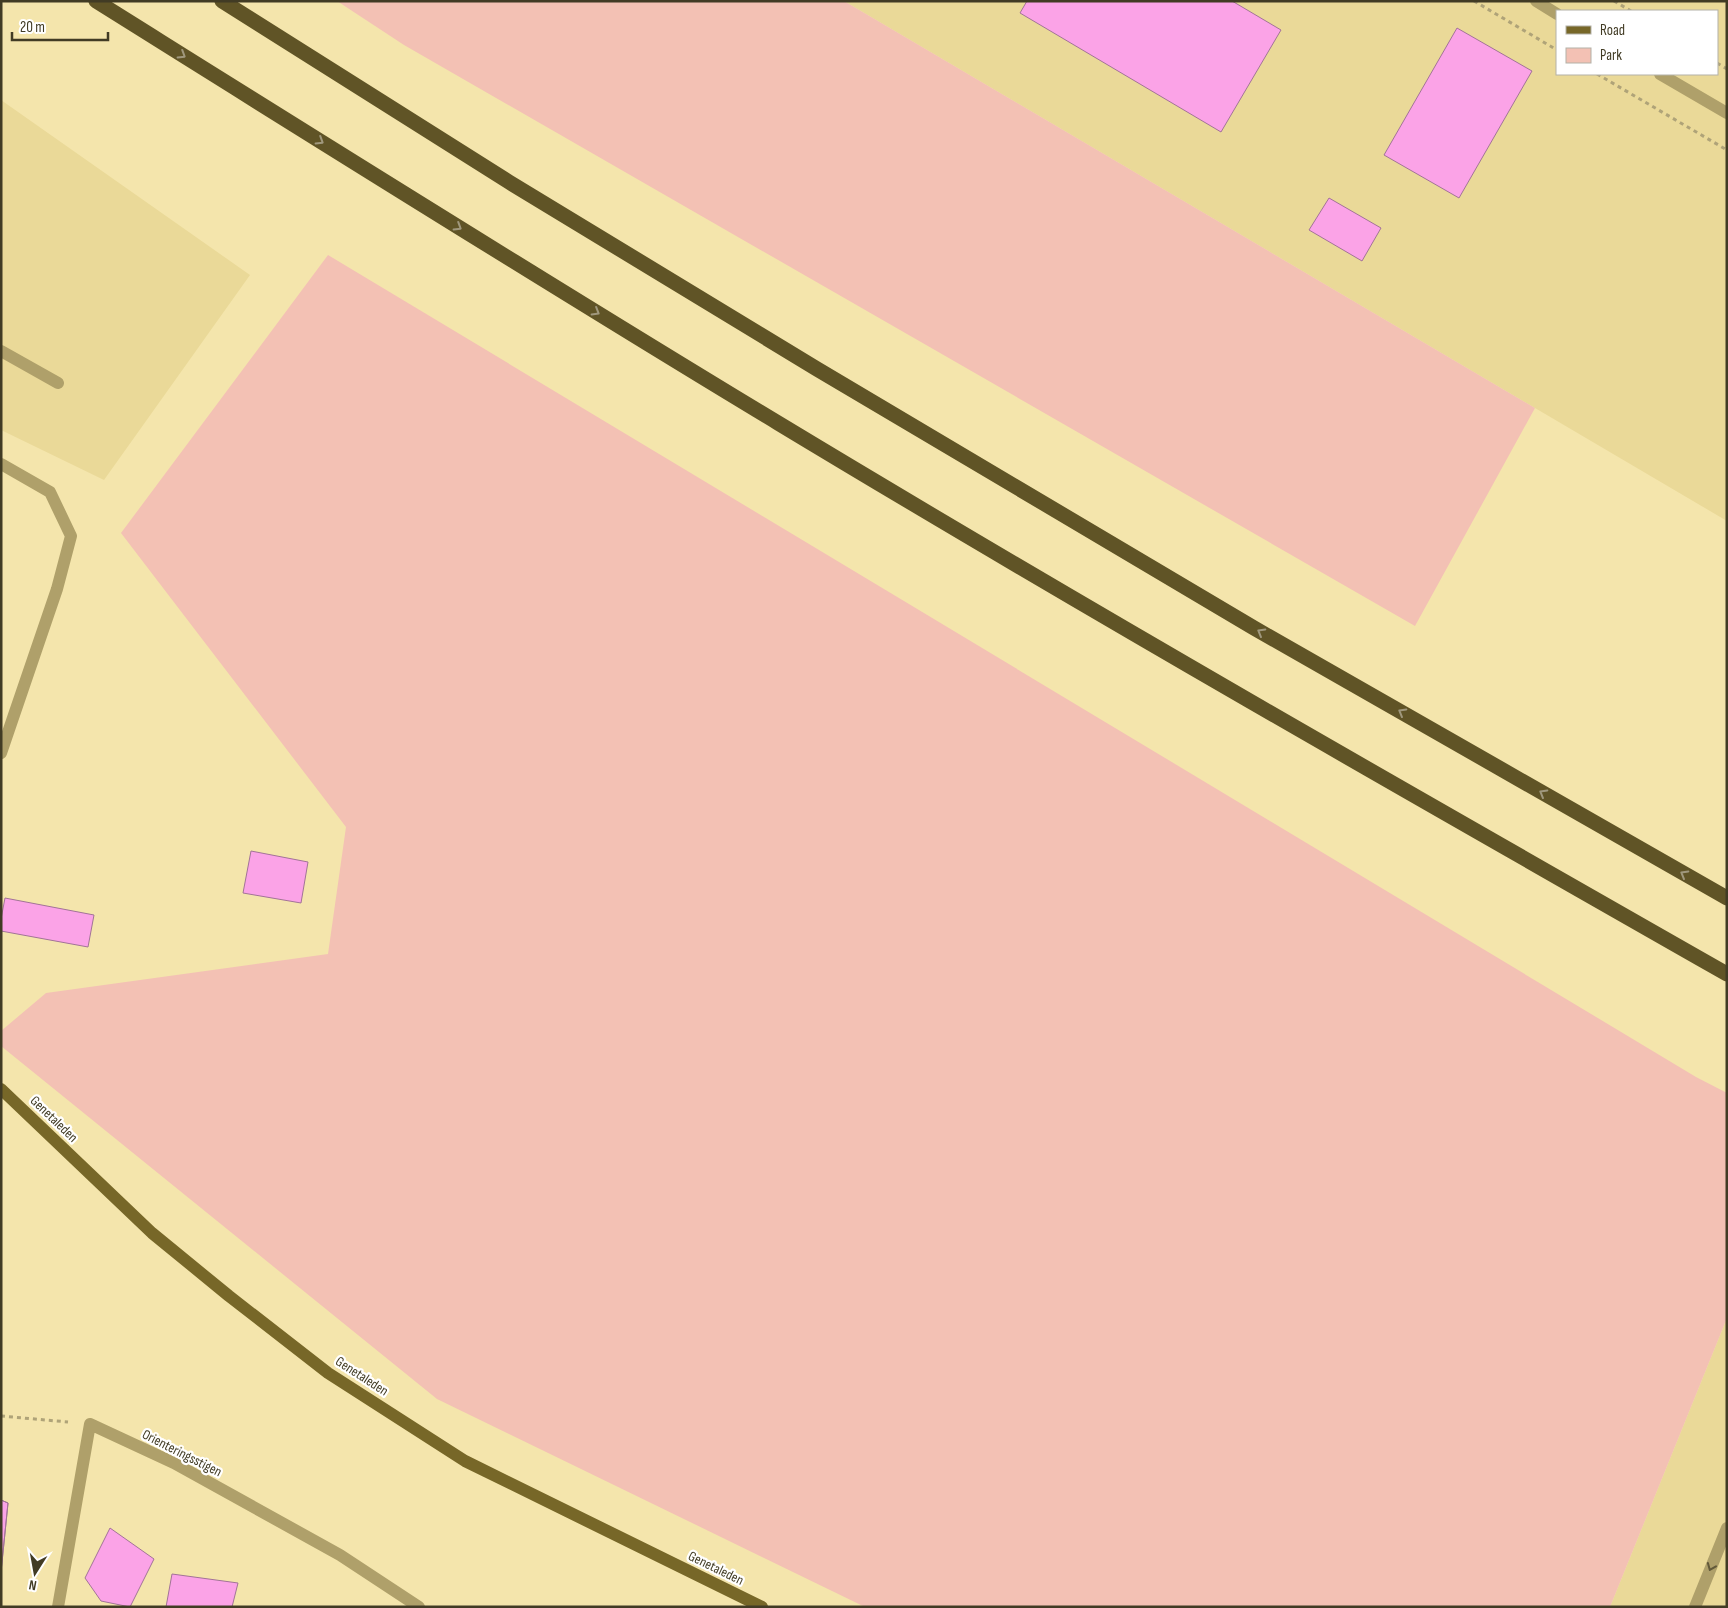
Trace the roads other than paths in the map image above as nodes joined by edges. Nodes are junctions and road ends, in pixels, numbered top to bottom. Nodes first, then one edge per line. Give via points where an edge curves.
1 (96, 1) edge
2 (222, 1) edge
3 (1536, 1) edge
4 (1556, 13) edge
5 (1662, 75) edge
6 (1727, 113) edge
7 (1, 351) edge
8 (58, 383) dead end
9 (1, 464) edge
10 (1, 753) edge
11 (1727, 898) edge
12 (1727, 974) edge
13 (1, 1089) edge
14 (1727, 1528) edge
15 (58, 1607) edge
16 (419, 1607) edge
17 (762, 1607) edge
18 (1695, 1607) edge

1 -> 12 highway via 779,424 1224,688
11 -> 2 highway via 1254,628 826,374 509,182
3 - 4 street
5 - 6 street
7 - 8 street
9 - 10 street via 50,492 71,536 57,589
13 - 17 main road, Genetaleden via 152,1233 328,1373 465,1461
14 -> 18 street
15 - 16 street, Orienteringsstigen via 90,1424 182,1468 340,1556

